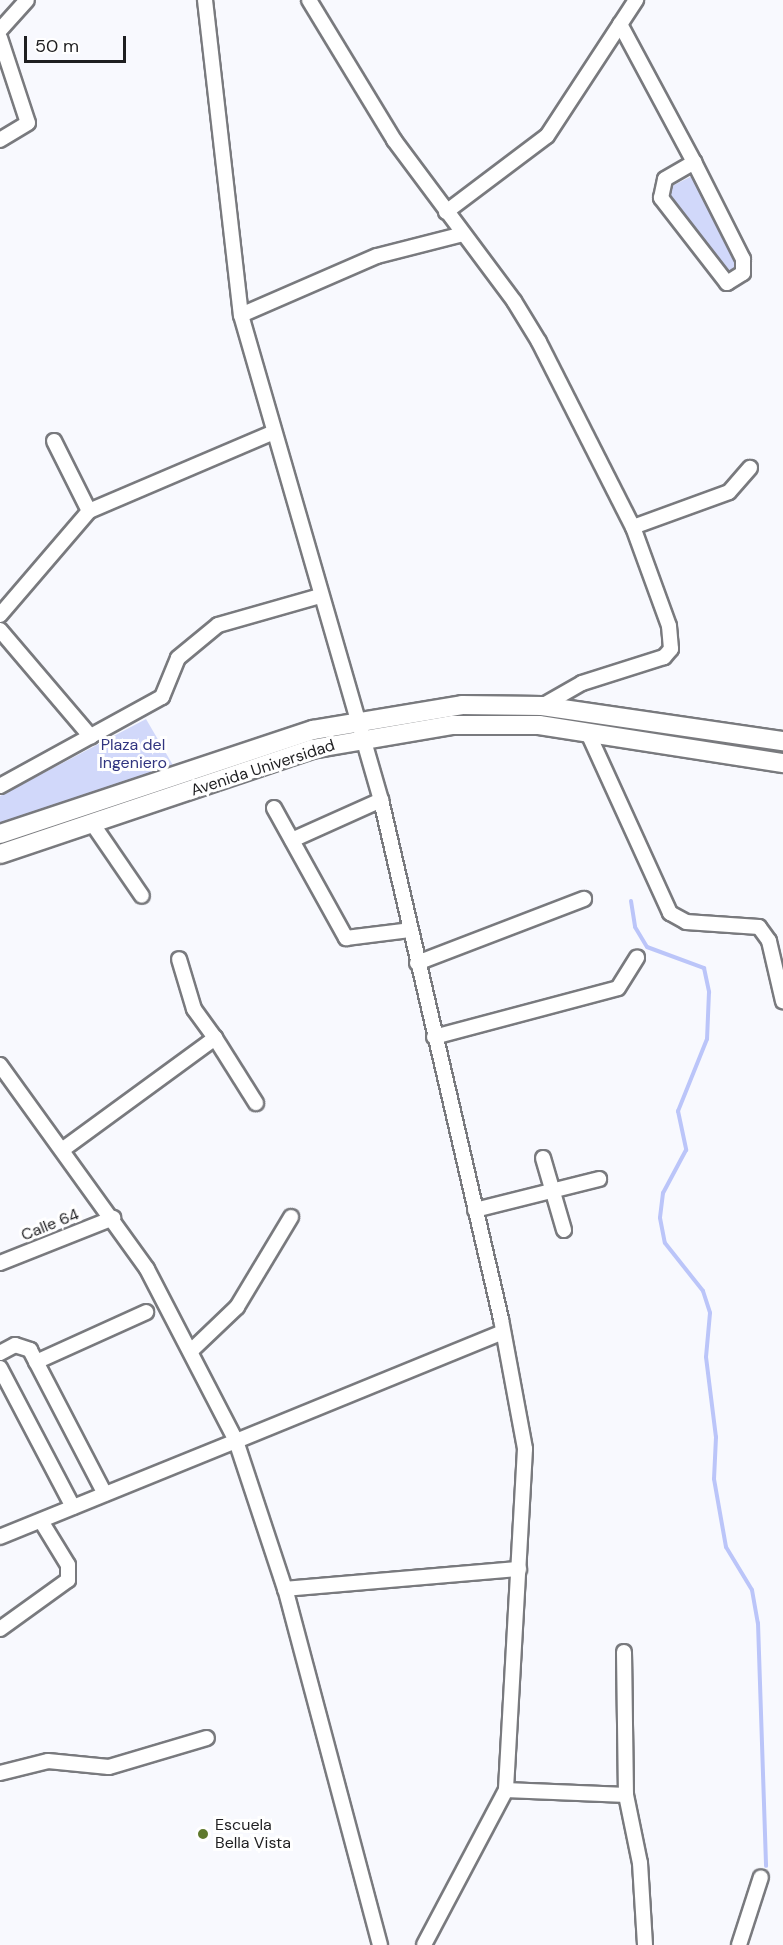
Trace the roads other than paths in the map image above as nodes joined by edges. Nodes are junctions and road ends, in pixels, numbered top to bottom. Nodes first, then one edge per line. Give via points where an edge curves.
1 (27, 0) edge
2 (205, 0) edge
3 (309, 0) edge
4 (636, 0) edge
5 (620, 24) junction
6 (0, 30) edge
7 (0, 38) edge
8 (0, 140) edge
9 (694, 162) junction
10 (446, 212) junction
11 (463, 234) junction
12 (241, 315) junction
13 (272, 433) junction
14 (54, 441) dead end
15 (750, 468) dead end
16 (89, 511) junction
17 (633, 527) junction
18 (320, 596) junction
19 (0, 615) edge
20 (0, 630) edge
21 (542, 706) junction
22 (356, 720) junction
23 (588, 733) junction
24 (91, 737) junction
25 (362, 738) junction
26 (783, 741) edge
27 (783, 763) edge
28 (0, 786) edge
29 (381, 800) junction
30 (274, 808) dead end
31 (92, 824) junction
32 (0, 834) edge
33 (292, 840) junction
34 (0, 854) edge
35 (142, 896) dead end
36 (584, 899) dead end
37 (410, 930) junction
38 (637, 957) dead end
39 (179, 959) dead end
40 (417, 963) junction
41 (783, 1001) edge
42 (434, 1037) junction
43 (215, 1038) junction
44 (0, 1065) edge
45 (256, 1103) dead end
46 (62, 1150) junction
47 (543, 1158) dead end
48 (598, 1179) dead end
49 (553, 1191) junction
50 (475, 1210) junction
51 (291, 1217) dead end
52 (113, 1218) junction
53 (564, 1230) dead end
54 (0, 1263) edge
55 (146, 1312) dead end
56 (504, 1332) junction
57 (193, 1349) junction
58 (0, 1351) edge
59 (36, 1362) junction
60 (0, 1368) edge
61 (5, 1390) edge
62 (236, 1441) junction
63 (105, 1494) junction
64 (73, 1507) junction
65 (41, 1521) junction
66 (0, 1537) edge
67 (519, 1569) junction
68 (285, 1589) junction
69 (0, 1629) edge
70 (624, 1652) dead end
71 (207, 1738) dead end
72 (0, 1773) edge
73 (506, 1790) junction
74 (626, 1795) junction
75 (761, 1877) dead end
76 (380, 1945) edge
77 (424, 1945) edge
78 (645, 1945) edge
79 (739, 1945) edge

1 - 6 street
2 - 12 street
3 - 10 street via 394,140
4 - 5 street
5 - 9 street
5 - 10 street via 547,136
7 - 8 street via 28,123
9 - 9 street via 743,259 742,273 728,283 661,198 665,179
10 - 11 street
11 - 12 street via 377,256
11 - 17 street via 539,342
12 - 13 street
13 - 16 street
13 - 18 street
14 - 16 street
15 - 17 street via 729,492
16 - 19 street
17 - 21 street via 669,626 671,650 654,662 582,683
18 - 22 street
18 - 24 street via 218,625 178,658 162,697
20 - 24 street
21 - 22 street, Avenida Universidad via 462,705
21 - 26 street, Avenida Universidad
22 - 25 street
22 - 32 street, Avenida Universidad via 232,754
23 - 25 street, Avenida Universidad via 539,725 453,725
23 - 27 street, Avenida Universidad
23 - 41 street via 670,913 686,922 759,927 770,941
24 - 28 street
25 - 29 street
25 - 31 street, Avenida Universidad via 312,749
29 - 33 street
29 - 37 street
30 - 33 street
31 - 34 street, Avenida Universidad
31 - 35 street
33 - 37 street via 346,938
36 - 40 street
37 - 40 street
38 - 42 street via 618,988
39 - 43 street via 194,1009
40 - 42 street
42 - 50 street
43 - 45 street
43 - 46 street
44 - 46 street
46 - 52 street
47 - 49 street
48 - 49 street
49 - 50 street
49 - 53 street
50 - 56 street
51 - 57 street via 237,1307
52 - 54 street, Calle 64
52 - 57 street
55 - 59 street
56 - 62 street
56 - 67 street via 525,1449
57 - 62 street
58 - 59 street via 23,1345
59 - 63 street
60 - 61 street
61 - 64 street
62 - 63 street
62 - 68 street
63 - 64 street
64 - 65 street
65 - 66 street
65 - 69 street via 68,1565 68,1580
67 - 68 street
67 - 73 street
68 - 76 street
70 - 74 street
71 - 72 street via 110,1767 48,1761
73 - 74 street
73 - 77 street
74 - 78 street via 640,1863
75 - 79 street

